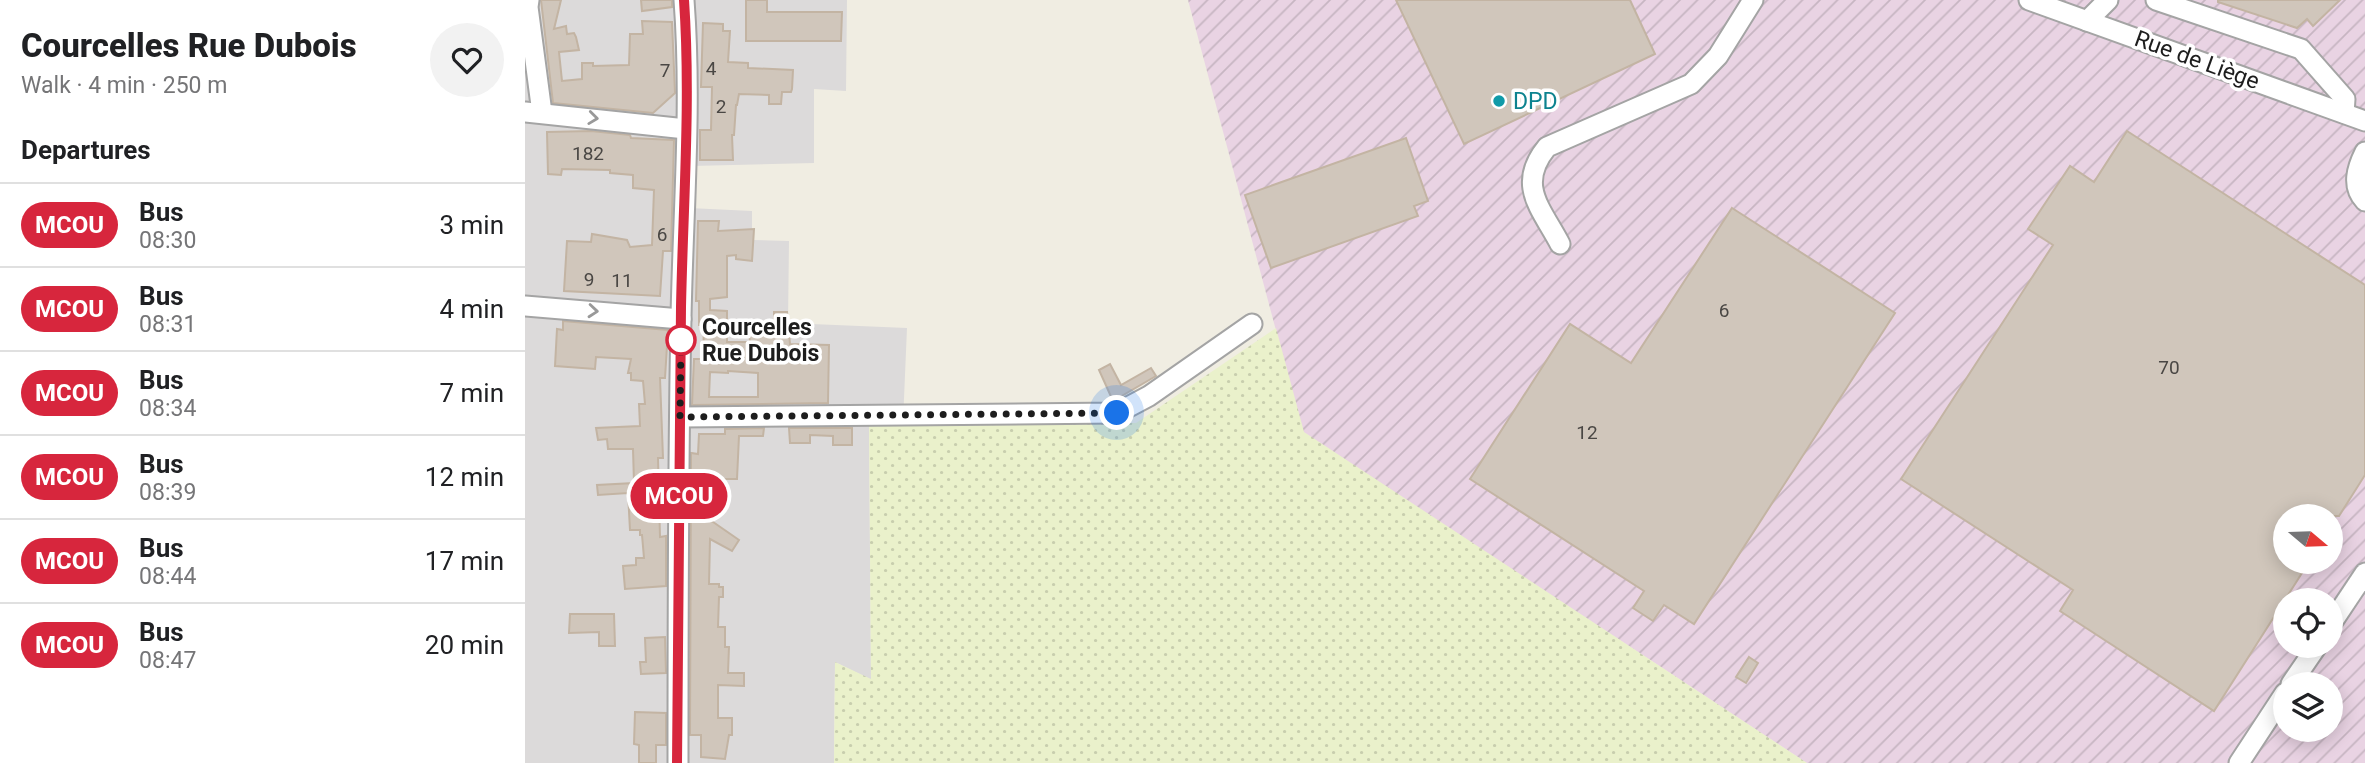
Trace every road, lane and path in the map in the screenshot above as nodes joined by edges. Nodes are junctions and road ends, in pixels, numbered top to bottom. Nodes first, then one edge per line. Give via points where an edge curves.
1 (529, 0) edge
2 (684, 0) edge
3 (1753, 0) edge
4 (2029, 0) edge
5 (2108, 0) edge
6 (2156, 0) edge
7 (2087, 21) junction
8 (534, 112) edge
9 (2344, 113) junction
10 (2365, 121) edge
11 (686, 129) junction
12 (2365, 152) edge
13 (2365, 201) edge
14 (1560, 244) dead end
15 (525, 306) edge
16 (681, 319) junction
17 (1252, 324) dead end
18 (680, 417) junction
19 (2365, 573) edge
20 (2343, 606) edge
21 (2273, 711) edge
22 (678, 763) edge
23 (2239, 763) edge

1 - 8 street
2 - 11 street
3 - 14 street via 1718,56 1691,83 1547,147 1535,162 1534,196
4 - 7 street, Rue de Liège
5 - 7 street
6 - 9 street via 2301,49 2345,99
7 - 9 street, Rue de Liège
8 -> 11 street
9 - 10 street, Rue de Liège
11 - 16 street
12 - 13 street via 2356,172 2359,194
15 -> 16 street
16 - 18 street
17 - 18 street via 1117,413
18 - 22 street
19 - 20 street
21 - 23 street

